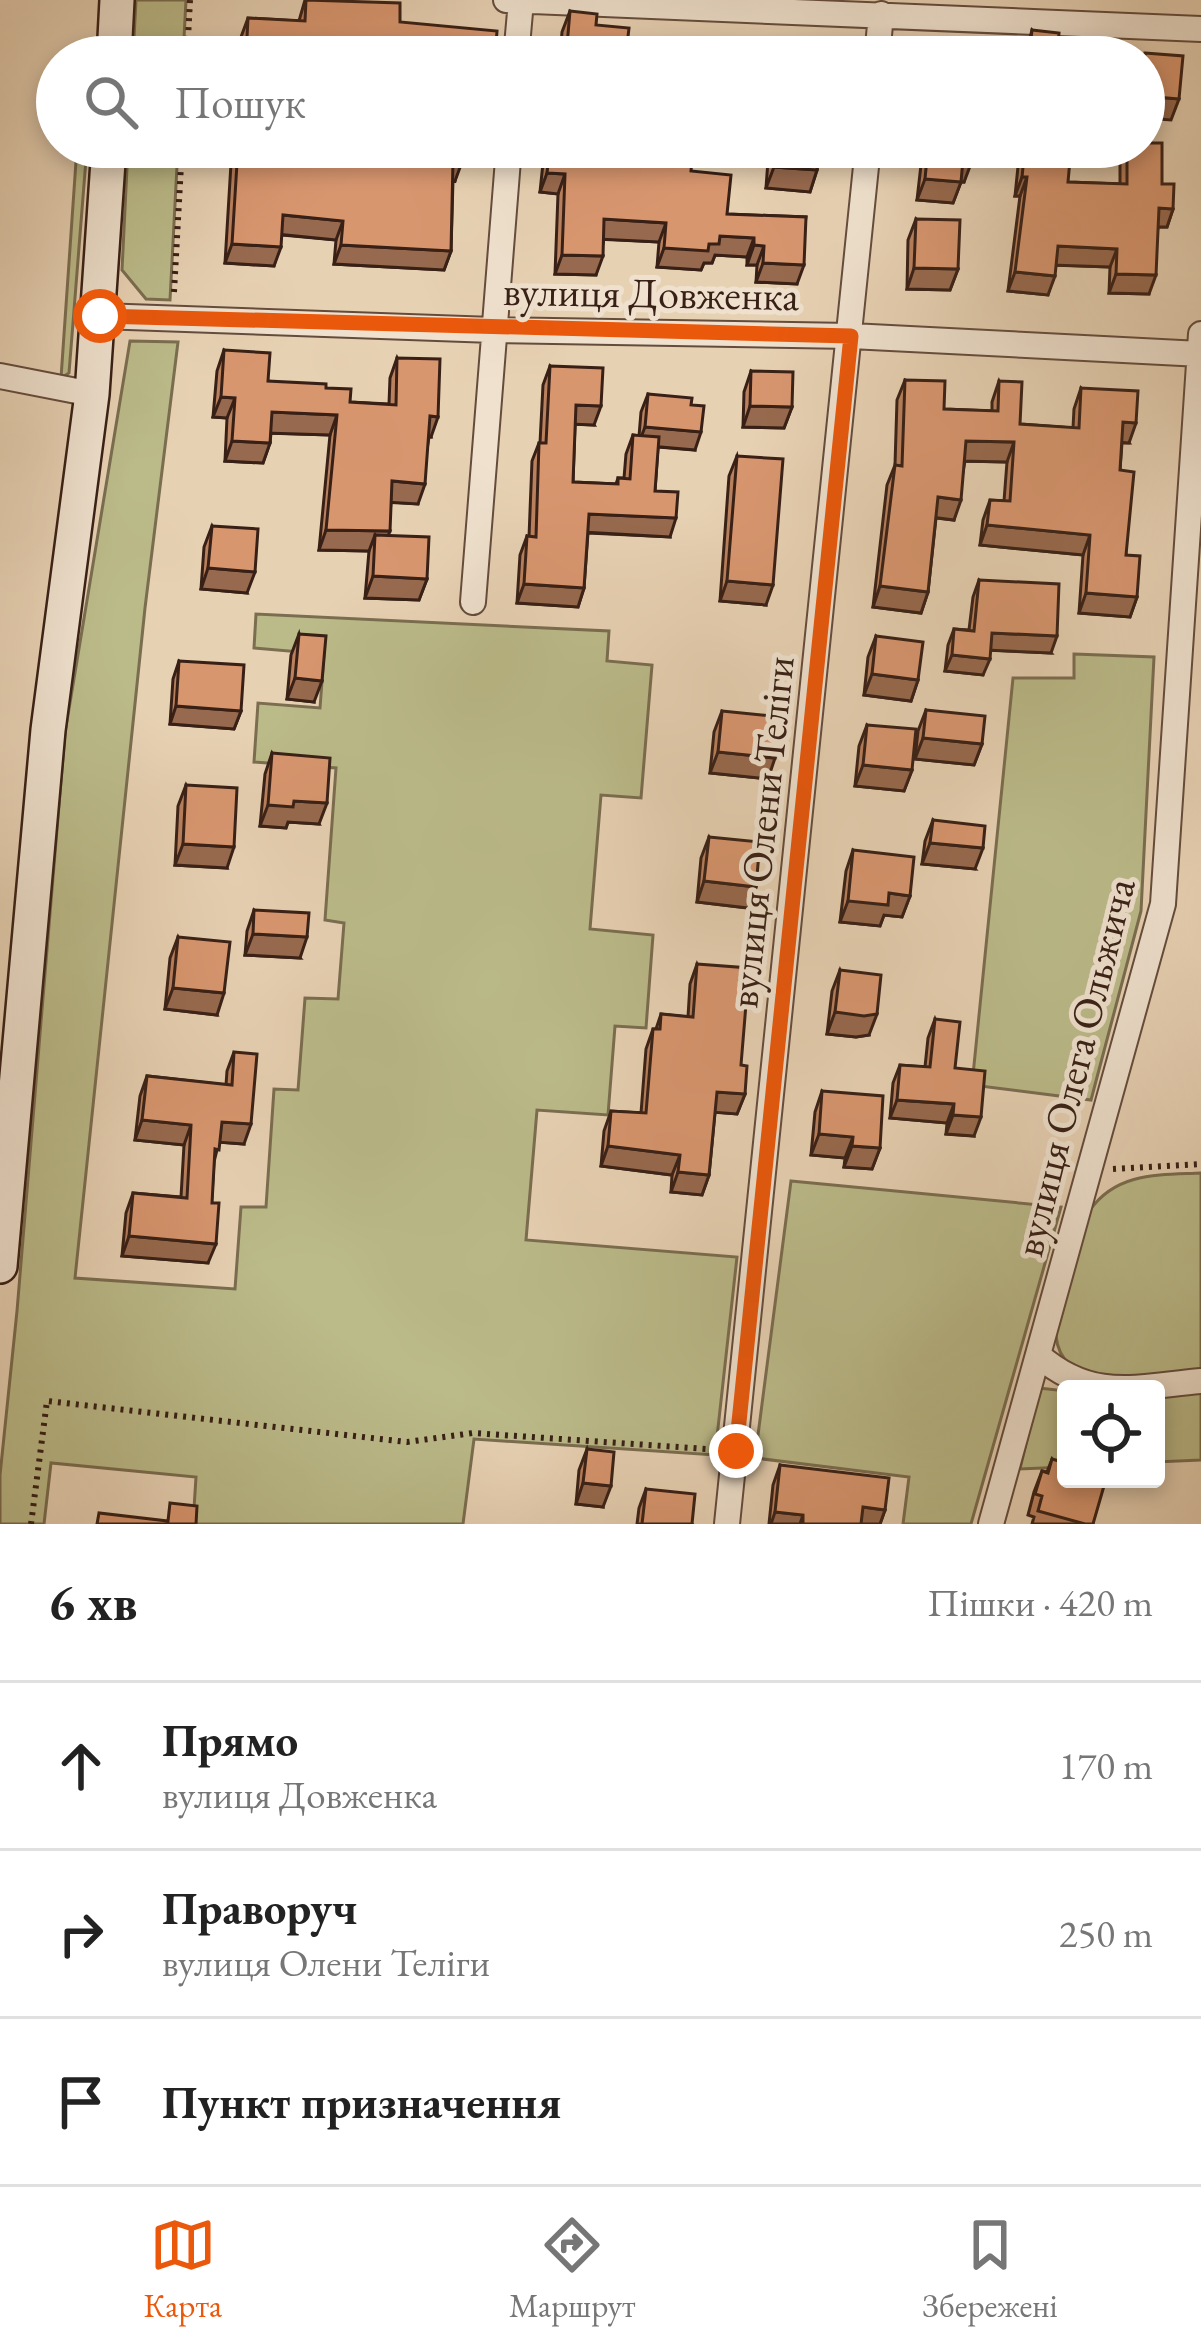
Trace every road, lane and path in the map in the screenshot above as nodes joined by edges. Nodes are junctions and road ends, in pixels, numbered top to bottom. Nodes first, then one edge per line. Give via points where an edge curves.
1 (117, 0) edge
2 (190, 0) edge
3 (506, 0) edge
4 (521, 1) edge
5 (813, 6) edge
6 (880, 14) junction
7 (1201, 28) edge
8 (115, 36) edge
9 (188, 36) edge
10 (518, 36) edge
11 (878, 36) edge
12 (108, 168) edge
13 (181, 168) edge
14 (507, 168) edge
15 (866, 168) edge
16 (100, 316) junction
17 (173, 319) junction
18 (493, 330) junction
19 (851, 336) junction
20 (1200, 348) edge
21 (0, 376) edge
22 (92, 394) junction
23 (473, 602) dead end
24 (1201, 1164) edge
25 (1091, 1171) junction
26 (0, 1266) edge
27 (1038, 1355) junction
28 (1201, 1381) edge
29 (736, 1451) junction
30 (31, 1524) edge
31 (727, 1524) edge
32 (991, 1524) edge

1 - 8 main road
2 - 9 path
3 - 4 street
4 - 5 street
4 - 10 street
5 - 6 street
6 - 7 street
6 - 11 street
12 - 16 main road
13 - 17 path
14 - 18 street
15 - 19 street, вулиця Олени Теліги
16 - 17 street, вулиця Довженка
16 - 22 main road
17 - 18 street, вулиця Довженка
18 - 19 street, вулиця Довженка
18 - 23 street
19 - 20 street, вулиця Довженка
19 - 29 street, вулиця Олени Теліги
20 - 25 street, вулиця Олега Ольжича via 1163,904
21 - 22 street
22 - 26 main road via 48,730
24 - 25 path
25 - 27 street, вулиця Олега Ольжича
27 - 28 street via 1090,1387
27 - 32 street, вулиця Олега Ольжича
29 - 30 path via 473,1433 407,1442 47,1401
29 - 31 street, вулиця Олени Теліги

